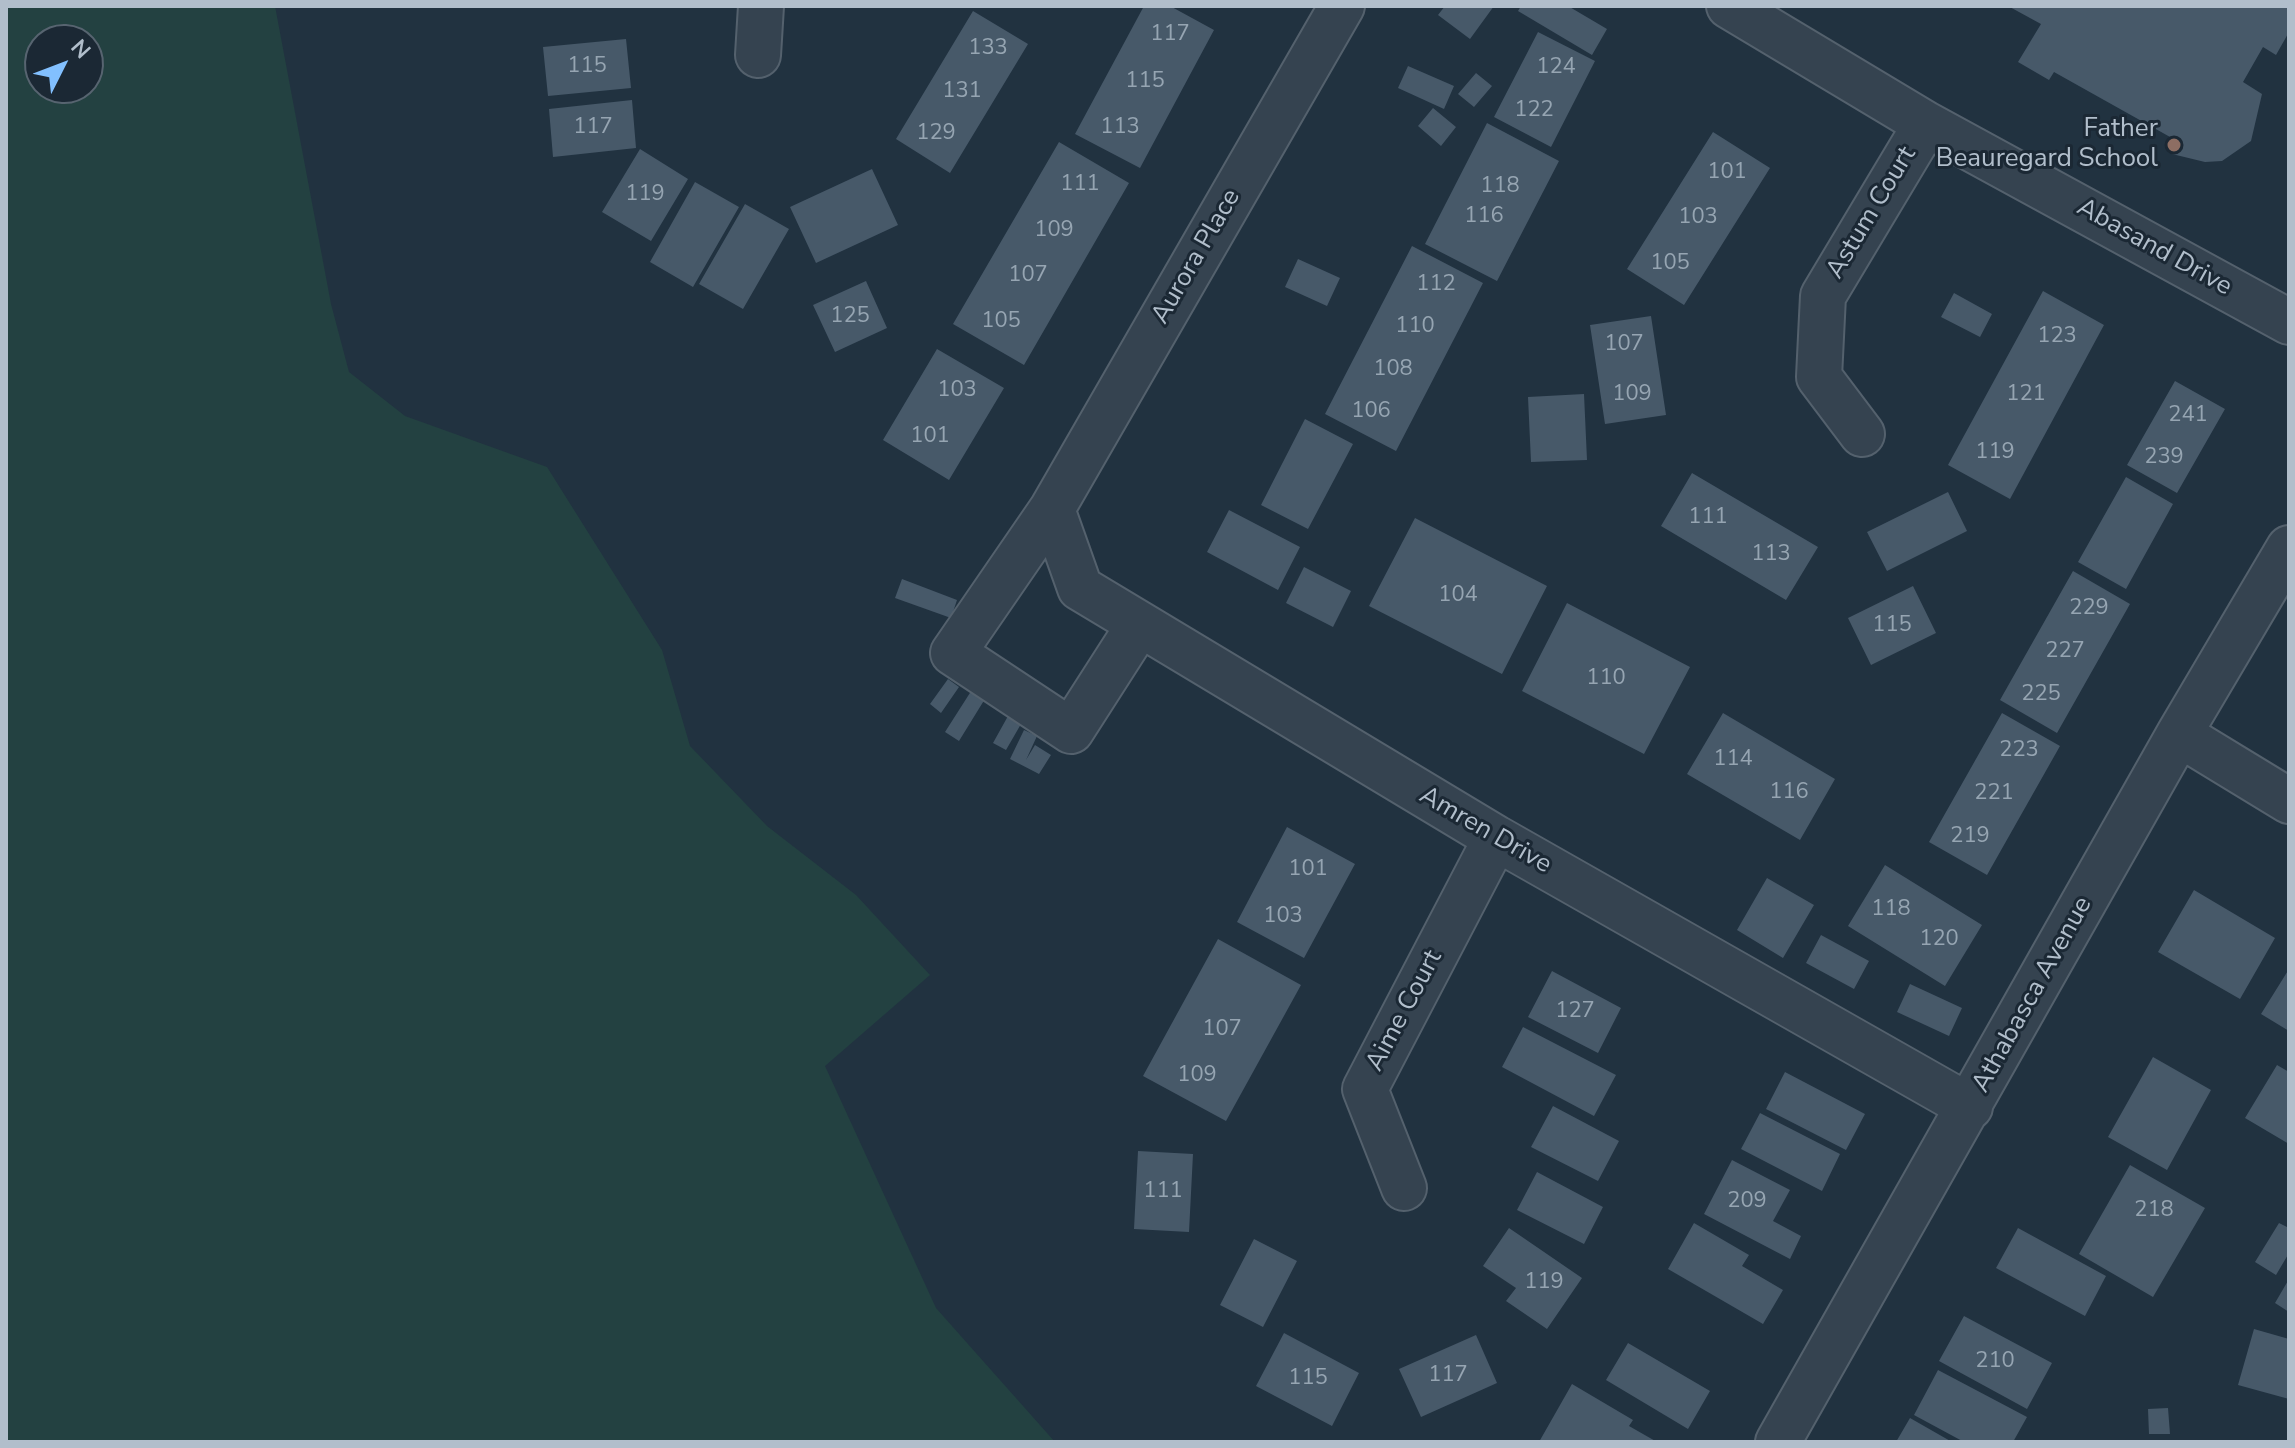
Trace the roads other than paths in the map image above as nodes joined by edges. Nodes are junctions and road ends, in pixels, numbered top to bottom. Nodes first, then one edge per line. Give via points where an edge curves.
1 (761, 6) edge
2 (1342, 6) edge
3 (1729, 6) edge
4 (758, 55) dead end
5 (1926, 124) junction
6 (2289, 322) edge
7 (1862, 434) dead end
8 (1052, 509) junction
9 (2289, 548) edge
10 (1139, 625) junction
11 (2179, 734) junction
12 (2289, 801) edge
13 (1496, 838) junction
14 (1970, 1107) junction
15 (1404, 1188) dead end
16 (1778, 1442) edge

1 - 4 street
2 - 8 street, Aurora Place
3 - 5 street, Abasand Drive
5 - 6 street, Abasand Drive
5 - 7 street, Astum Court via 1823,296 1819,377
8 - 10 street, Amren Drive via 1080,588
8 - 10 street, Aurora Place via 953,653 1071,731
9 - 11 street, Athabasca Avenue
10 - 13 street, Amren Drive
11 - 12 street
11 - 14 street, Athabasca Avenue
13 - 14 street, Amren Drive
13 - 15 street, Aime Court via 1365,1089
14 - 16 street, Athabasca Avenue

